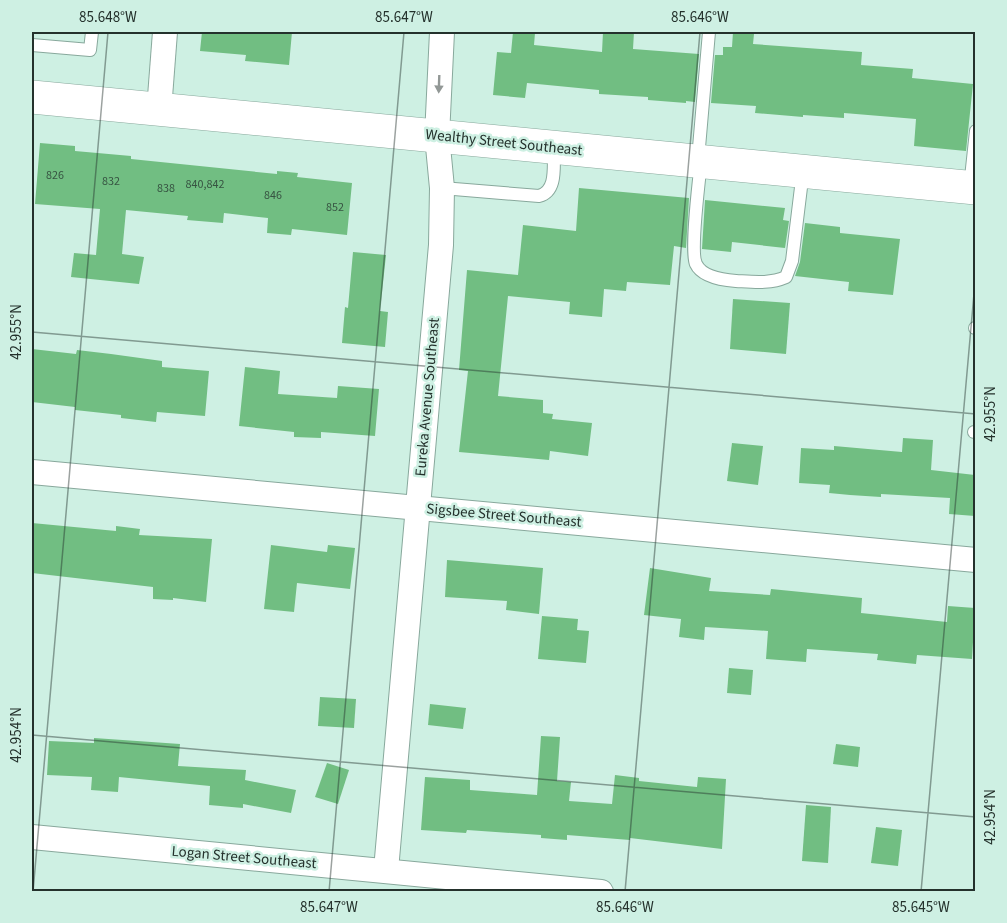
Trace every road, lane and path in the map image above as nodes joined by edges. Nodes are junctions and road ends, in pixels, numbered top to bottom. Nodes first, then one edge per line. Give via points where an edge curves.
1 (92, 32) edge
2 (165, 32) edge
3 (442, 32) edge
4 (709, 32) edge
5 (32, 45) edge
6 (32, 97) edge
7 (159, 110) junction
8 (975, 131) edge
9 (437, 136) junction
10 (555, 147) junction
11 (699, 161) junction
12 (803, 171) junction
13 (442, 188) junction
14 (973, 188) edge
15 (32, 472) edge
16 (417, 507) junction
17 (975, 560) edge
18 (32, 837) edge
19 (386, 870) junction
20 (601, 891) edge

1 - 5 lane via 90,50
2 - 7 street
3 -> 9 street, Eureka Avenue Southeast
4 - 11 lane
6 - 7 main road, Wealthy Street Southeast
7 - 9 main road, Wealthy Street Southeast
8 - 14 lane
9 - 10 main road, Wealthy Street Southeast
9 - 13 street, Eureka Avenue Southeast
10 - 11 main road, Wealthy Street Southeast
10 - 13 lane via 553,183 546,194
11 - 12 main road, Wealthy Street Southeast
11 - 12 lane via 694,262 700,270 721,279 776,282 786,277 792,261
12 - 14 main road, Wealthy Street Southeast
13 - 16 street, Eureka Avenue Southeast via 441,244
15 - 16 street, Sigsbee Street Southeast
16 - 17 street, Sigsbee Street Southeast
16 - 19 street, Eureka Avenue Southeast
18 - 19 street, Logan Street Southeast
19 - 20 street, Logan Street Southeast

